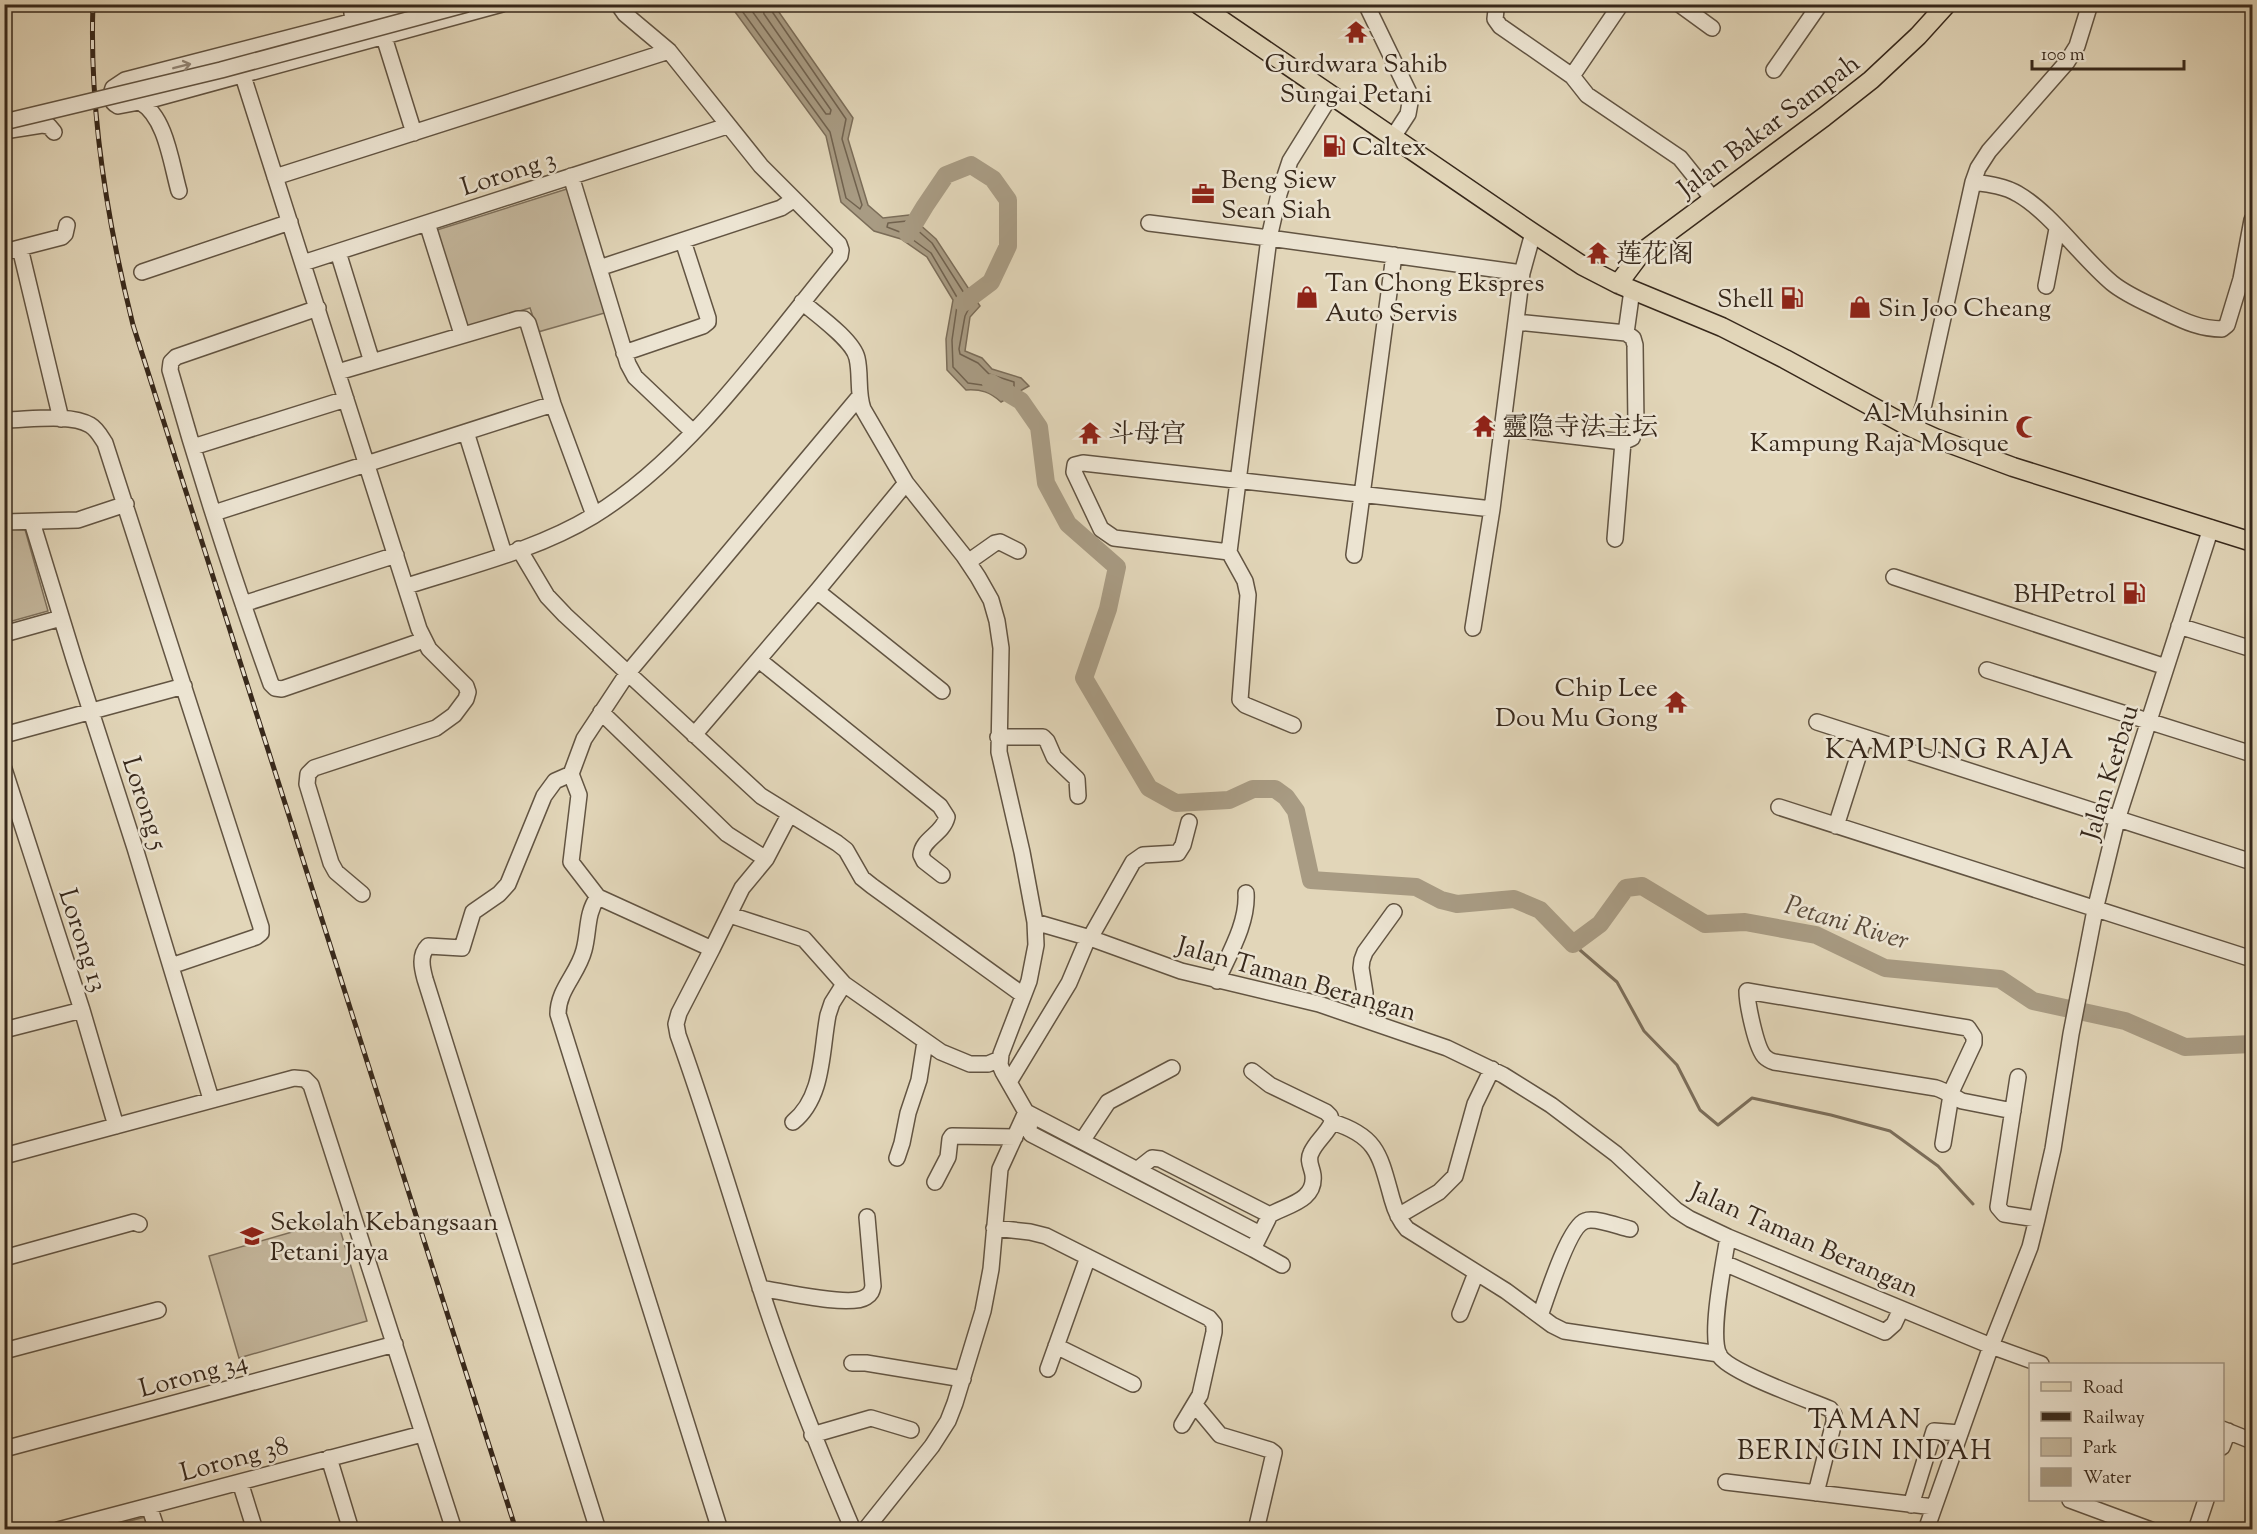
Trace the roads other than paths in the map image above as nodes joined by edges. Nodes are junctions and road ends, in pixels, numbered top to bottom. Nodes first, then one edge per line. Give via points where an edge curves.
1 (351, 4) edge
2 (420, 4) edge
3 (467, 4) edge
4 (502, 4) edge
5 (618, 4) edge
6 (1198, 4) edge
7 (1366, 4) edge
8 (1499, 4) edge
9 (1621, 4) edge
10 (1679, 4) edge
11 (1820, 4) edge
12 (1947, 4) edge
13 (2090, 4) edge
14 (353, 22) junction
15 (1712, 28) dead end
16 (384, 37) junction
17 (669, 51) junction
18 (1774, 70) dead end
19 (243, 76) junction
20 (1572, 76) junction
21 (168, 95) junction
22 (1330, 95) junction
23 (140, 102) junction
24 (4, 122) edge
25 (159, 122) junction
26 (727, 126) junction
27 (4, 131) edge
28 (54, 132) dead end
29 (414, 132) junction
30 (1393, 137) junction
31 (571, 176) junction
32 (275, 177) junction
33 (1973, 182) junction
34 (179, 191) dead end
35 (1713, 199) junction
36 (793, 200) junction
37 (2253, 220) edge
38 (290, 222) junction
39 (427, 223) junction
40 (1149, 223) dead end
41 (66, 225) dead end
42 (2056, 229) junction
43 (1533, 233) junction
44 (1269, 238) junction
45 (683, 241) junction
46 (20, 248) junction
47 (4, 252) edge
48 (338, 252) junction
49 (1394, 255) junction
50 (303, 263) junction
51 (599, 268) junction
52 (142, 272) dead end
53 (1522, 273) junction
54 (2046, 286) dead end
55 (1625, 287) junction
56 (802, 302) junction
57 (318, 308) junction
58 (1516, 322) junction
59 (1626, 333) junction
60 (462, 334) junction
61 (624, 353) junction
62 (372, 362) junction
63 (338, 372) junction
64 (859, 397) junction
65 (346, 399) junction
66 (553, 404) junction
67 (61, 419) junction
68 (4, 420) edge
69 (1502, 428) junction
70 (1915, 429) junction
71 (466, 432) junction
72 (693, 432) junction
73 (1623, 442) junction
74 (193, 447) junction
75 (366, 463) junction
76 (1236, 482) junction
77 (906, 483) junction
78 (1361, 495) junction
79 (126, 504) junction
80 (1492, 509) junction
81 (214, 513) junction
82 (594, 515) junction
83 (4, 522) edge
84 (32, 522) junction
85 (2211, 528) junction
86 (1615, 539) dead end
87 (2253, 542) edge
88 (519, 549) junction
89 (1018, 551) dead end
90 (1229, 552) junction
91 (504, 554) junction
92 (396, 555) junction
93 (1354, 555) dead end
94 (968, 562) junction
95 (1894, 577) dead end
96 (406, 586) junction
97 (817, 591) junction
98 (243, 604) junction
99 (61, 618) junction
100 (2180, 626) junction
101 (1473, 628) dead end
102 (4, 634) edge
103 (424, 640) junction
104 (2253, 649) edge
105 (759, 660) junction
106 (2166, 667) junction
107 (1987, 670) dead end
108 (627, 674) junction
109 (184, 686) junction
110 (942, 692) dead end
111 (91, 711) junction
112 (601, 712) junction
113 (2149, 721) junction
114 (1817, 722) dead end
115 (1293, 725) dead end
116 (4, 735) edge
117 (694, 735) junction
118 (998, 737) junction
119 (1864, 738) junction
120 (2253, 754) edge
121 (4, 769) edge
122 (571, 774) junction
123 (1078, 796) dead end
124 (1779, 807) dead end
125 (789, 815) junction
126 (2118, 820) junction
127 (1189, 822) dead end
128 (1836, 826) junction
129 (766, 859) junction
130 (2253, 862) edge
131 (942, 875) dead end
132 (1246, 893) dead end
133 (362, 894) dead end
134 (598, 897) junction
135 (2096, 910) junction
136 (1394, 912) dead end
137 (730, 915) junction
138 (1035, 922) junction
139 (1089, 938) junction
140 (712, 949) junction
141 (2253, 959) edge
142 (171, 966) junction
143 (1218, 981) junction
144 (844, 984) junction
145 (1023, 995) junction
146 (82, 1010) junction
147 (1361, 1017) junction
148 (4, 1030) edge
149 (925, 1042) junction
150 (1000, 1059) junction
151 (1172, 1068) dead end
152 (1492, 1069) junction
153 (1252, 1071) dead end
154 (2018, 1077) dead end
155 (1009, 1082) junction
156 (1951, 1095) junction
157 (211, 1099) junction
158 (2013, 1111) junction
159 (1029, 1113) junction
160 (793, 1122) dead end
161 (1332, 1122) junction
162 (117, 1126) junction
163 (1015, 1137) junction
164 (1082, 1141) junction
165 (1943, 1144) dead end
166 (4, 1156) edge
167 (897, 1158) dead end
168 (1138, 1169) junction
169 (935, 1182) dead end
170 (1398, 1215) junction
171 (1268, 1216) junction
172 (867, 1217) dead end
173 (2037, 1219) junction
174 (139, 1224) dead end
175 (994, 1227) junction
176 (1630, 1229) dead end
177 (1260, 1233) junction
178 (1728, 1237) junction
179 (1253, 1249) junction
180 (1088, 1257) junction
181 (4, 1258) edge
182 (1724, 1263) junction
183 (1282, 1265) dead end
184 (1476, 1273) junction
185 (760, 1288) junction
186 (1901, 1309) junction
187 (158, 1310) dead end
188 (1460, 1314) dead end
189 (1540, 1316) junction
190 (394, 1344) junction
191 (1056, 1346) junction
192 (1991, 1346) junction
193 (4, 1352) edge
194 (1719, 1354) junction
195 (852, 1363) dead end
196 (2036, 1363) edge
197 (1048, 1369) dead end
198 (963, 1379) junction
199 (1133, 1384) dead end
200 (1195, 1405) junction
201 (1182, 1425) dead end
202 (910, 1430) dead end
203 (2225, 1430) edge
204 (1960, 1433) junction
205 (422, 1434) junction
206 (812, 1435) junction
207 (2253, 1441) edge
208 (4, 1449) edge
209 (328, 1458) junction
210 (240, 1482) junction
211 (1726, 1482) dead end
212 (1816, 1493) junction
213 (2073, 1501) edge
214 (2206, 1501) edge
215 (1911, 1505) junction
216 (149, 1506) junction
217 (1934, 1508) junction
218 (58, 1530) edge
219 (157, 1530) edge
220 (255, 1530) edge
221 (351, 1530) edge
222 (454, 1530) edge
223 (598, 1530) edge
224 (720, 1530) edge
225 (853, 1530) edge
226 (865, 1530) edge
227 (1256, 1530) edge
228 (1926, 1530) edge
229 (2151, 1530) edge
230 (2196, 1530) edge

1 - 14 street
2 - 14 street
3 - 24 street, bridge via 221,70
4 - 16 street
5 - 17 street
6 - 22 main road
7 - 30 street via 1412,98 1408,114
8 - 20 street via 1495,19 1500,26
9 - 20 street
10 - 15 street
11 - 18 street
12 - 35 main road, Jalan Bakar Sampah via 1871,80
13 - 33 street via 2077,46 2067,62 1989,151
23 -> 14 street via 115,104 112,88 125,80
16 - 19 street
16 - 29 street
17 - 26 street
17 - 29 street
19 - 21 street
19 - 32 street
20 - 35 street via 1587,95 1680,158
21 - 23 street
21 - 25 street
22 - 30 main road
22 - 44 street via 1290,161
23 - 25 street
25 - 34 street
26 - 31 street, Lorong 3
26 - 36 street
27 - 28 street via 42,124
29 - 32 street
30 - 43 main road
31 - 39 street, Lorong 3
31 - 51 street
32 - 38 street
33 - 42 street via 2018,194
33 - 70 street via 1924,404
35 - 55 main road, Jalan Bakar Sampah via 1642,252
36 - 45 street via 781,208
36 - 56 street via 842,250
37 - 42 street via 2241,279 2227,325 2222,329 2191,325 2129,294
38 - 50 street
38 - 52 street
39 - 48 street, Lorong 3
39 - 60 street
40 - 44 street
41 - 46 street via 62,237
42 - 54 street
43 - 53 street
43 - 55 main road via 1583,266
44 - 49 street
44 - 76 street
45 - 51 street
45 - 61 street via 708,322
46 - 47 street
46 - 67 street
48 - 50 street, Lorong 3
48 - 62 street
49 - 53 street
49 - 78 street
50 - 57 street
51 - 61 street
53 - 58 street
55 - 59 street
55 - 70 main road via 1722,327
56 - 64 street via 852,348 858,361
56 - 72 street
57 - 63 street
57 - 74 street via 171,362
58 - 59 street
58 - 69 street
59 - 73 street via 1635,345 1636,425 1632,438
60 - 62 street
60 - 66 street via 524,319
61 - 72 street via 635,377
62 - 63 street
63 - 65 street
64 - 77 street via 862,409
64 - 108 street
65 - 74 street
65 - 75 street
66 - 71 street
66 - 82 street
67 - 68 street
67 - 79 street via 84,423 99,432
69 - 73 street
69 - 80 street
70 - 85 main road via 1984,458
71 - 75 street
71 - 91 street
72 - 82 street via 652,471
73 - 86 street
74 - 81 street
75 - 81 street
75 - 92 street
76 - 78 street
76 - 90 street
76 - 90 street via 1083,463 1074,468 1101,529 1113,538
77 - 94 street
77 - 97 street
78 - 80 street
78 - 93 street
79 - 84 street via 78,520
79 - 109 street
80 - 101 street
81 - 98 street
82 - 88 street
83 - 84 street
84 - 99 street, Lorong 5
85 - 87 main road
85 - 100 street, Jalan Kerbau
88 - 91 street
88 - 108 street via 553,602
89 - 94 street via 995,543
90 - 115 street via 1248,595 1240,700
91 - 96 street
92 - 96 street
92 - 98 street
94 - 118 street via 991,600 997,621 1001,648
95 - 106 street
96 - 103 street
97 - 105 street
97 - 110 street
98 - 103 street via 275,688 282,689
99 - 102 street
99 - 111 street, Lorong 5
100 - 104 street
100 - 106 street, Jalan Kerbau
103 - 133 street via 466,686 466,699 454,715 436,728 314,768 307,778 336,872
105 - 117 street
105 - 131 street via 940,806 946,823 924,845 921,855
106 - 113 street, Jalan Kerbau
107 - 113 street
108 - 112 street
108 - 117 street
109 - 111 street
109 - 142 street via 261,933
111 - 116 street
111 - 142 street, Lorong 5
112 - 122 street via 584,739
112 - 129 street via 727,834
113 - 120 street
113 - 126 street, Jalan Kerbau
114 - 119 street
117 - 125 street via 761,796
118 - 123 street via 1043,737 1054,757 1077,779
118 - 138 street
119 - 126 street
119 - 128 street
121 - 146 street, Lorong 13
122 - 134 street via 579,795 571,862
122 - 223 street via 549,786 508,884 473,912 462,948 428,946 422,966
124 - 128 street
125 - 129 street
125 - 145 street via 837,843 852,858 862,878
126 - 130 street
126 - 135 street, Jalan Kerbau
127 - 139 street via 1184,846 1178,853 1143,855 1133,862
128 - 135 street
129 - 137 street via 742,888
132 - 143 street via 1244,918
134 - 140 street
134 - 224 street via 590,912 582,957 561,994 558,1014
135 - 141 street
135 - 173 street, Jalan Kerbau
136 - 147 street via 1362,960 1365,993
137 - 140 street
137 - 144 street via 804,939
138 - 139 street, Jalan Taman Berangan
138 - 145 street via 1034,959
139 - 143 street, Jalan Taman Berangan
139 - 155 street via 1069,983
140 - 185 street via 676,1024
142 - 157 street, Lorong 5
143 - 147 street, Jalan Taman Berangan
144 - 149 street
144 - 160 street via 828,1015 814,1095
145 - 150 street
146 - 148 street
146 - 162 street, Lorong 13
147 - 152 street, Jalan Taman Berangan via 1430,1041
149 - 150 street via 970,1064
149 - 167 street via 919,1080
150 - 155 street
151 - 164 street via 1108,1102
152 - 170 street via 1470,1119 1455,1176 1439,1192
152 - 178 street, Jalan Taman Berangan via 1576,1122 1676,1210
153 - 161 street via 1259,1079 1326,1112
154 - 158 street
155 - 159 street
156 - 156 street via 1974,1042 1968,1028 1748,990 1761,1050 1774,1062 1936,1088
156 - 158 street via 1971,1104
156 - 165 street
157 - 162 street
157 - 190 street via 294,1077 311,1085
158 - 173 street via 1998,1207 2004,1214
159 - 163 street
159 - 164 street
159 - 179 street via 1031,1134
161 - 170 street via 1365,1136 1375,1149
161 - 171 street via 1309,1158 1313,1180 1310,1191 1296,1204
162 - 166 street
163 - 169 street via 952,1136 948,1157
163 - 175 street via 1000,1169
164 - 168 street
168 - 171 street via 1152,1158 1160,1159
168 - 177 street
170 - 184 street via 1407,1229
171 - 177 street
172 - 185 street via 873,1281 866,1298 846,1302
173 - 192 street, Jalan Kerbau
174 - 181 street via 134,1222
175 - 180 street via 1046,1236
175 - 198 street via 983,1311
176 - 189 street via 1593,1220 1578,1225
177 - 179 street
178 - 182 street
178 - 186 street, Jalan Taman Berangan
179 - 183 street
180 - 191 street
180 - 200 street via 1214,1324 1203,1385
182 - 186 street via 1885,1332
182 - 194 street via 1715,1331
184 - 188 street
184 - 189 street
185 - 206 street
186 - 192 street, Jalan Taman Berangan
187 - 193 street
189 - 194 street via 1564,1331
190 - 205 street
190 - 208 street, Lorong 34
191 - 197 street
191 - 199 street
192 - 196 street, Jalan Taman Berangan
192 - 204 street, Jalan Kerbau
194 - 212 street via 1732,1367 1830,1409 1834,1422
195 - 198 street
198 - 226 street via 948,1421 932,1446
200 - 201 street
200 - 227 street via 1220,1435 1274,1453
202 - 206 street via 871,1418
203 - 207 street
204 - 215 street via 1934,1431
204 - 217 street, Jalan Kerbau
205 - 209 street, Lorong 38
205 - 222 street
206 - 225 street
209 - 210 street, Lorong 38
209 - 221 street
210 - 216 street, Lorong 38
210 - 220 street
211 - 212 street
212 - 215 street
213 - 229 street
214 - 230 street
215 - 217 street
216 - 218 street, Lorong 38
216 - 219 street
217 - 228 street, Jalan Kerbau

